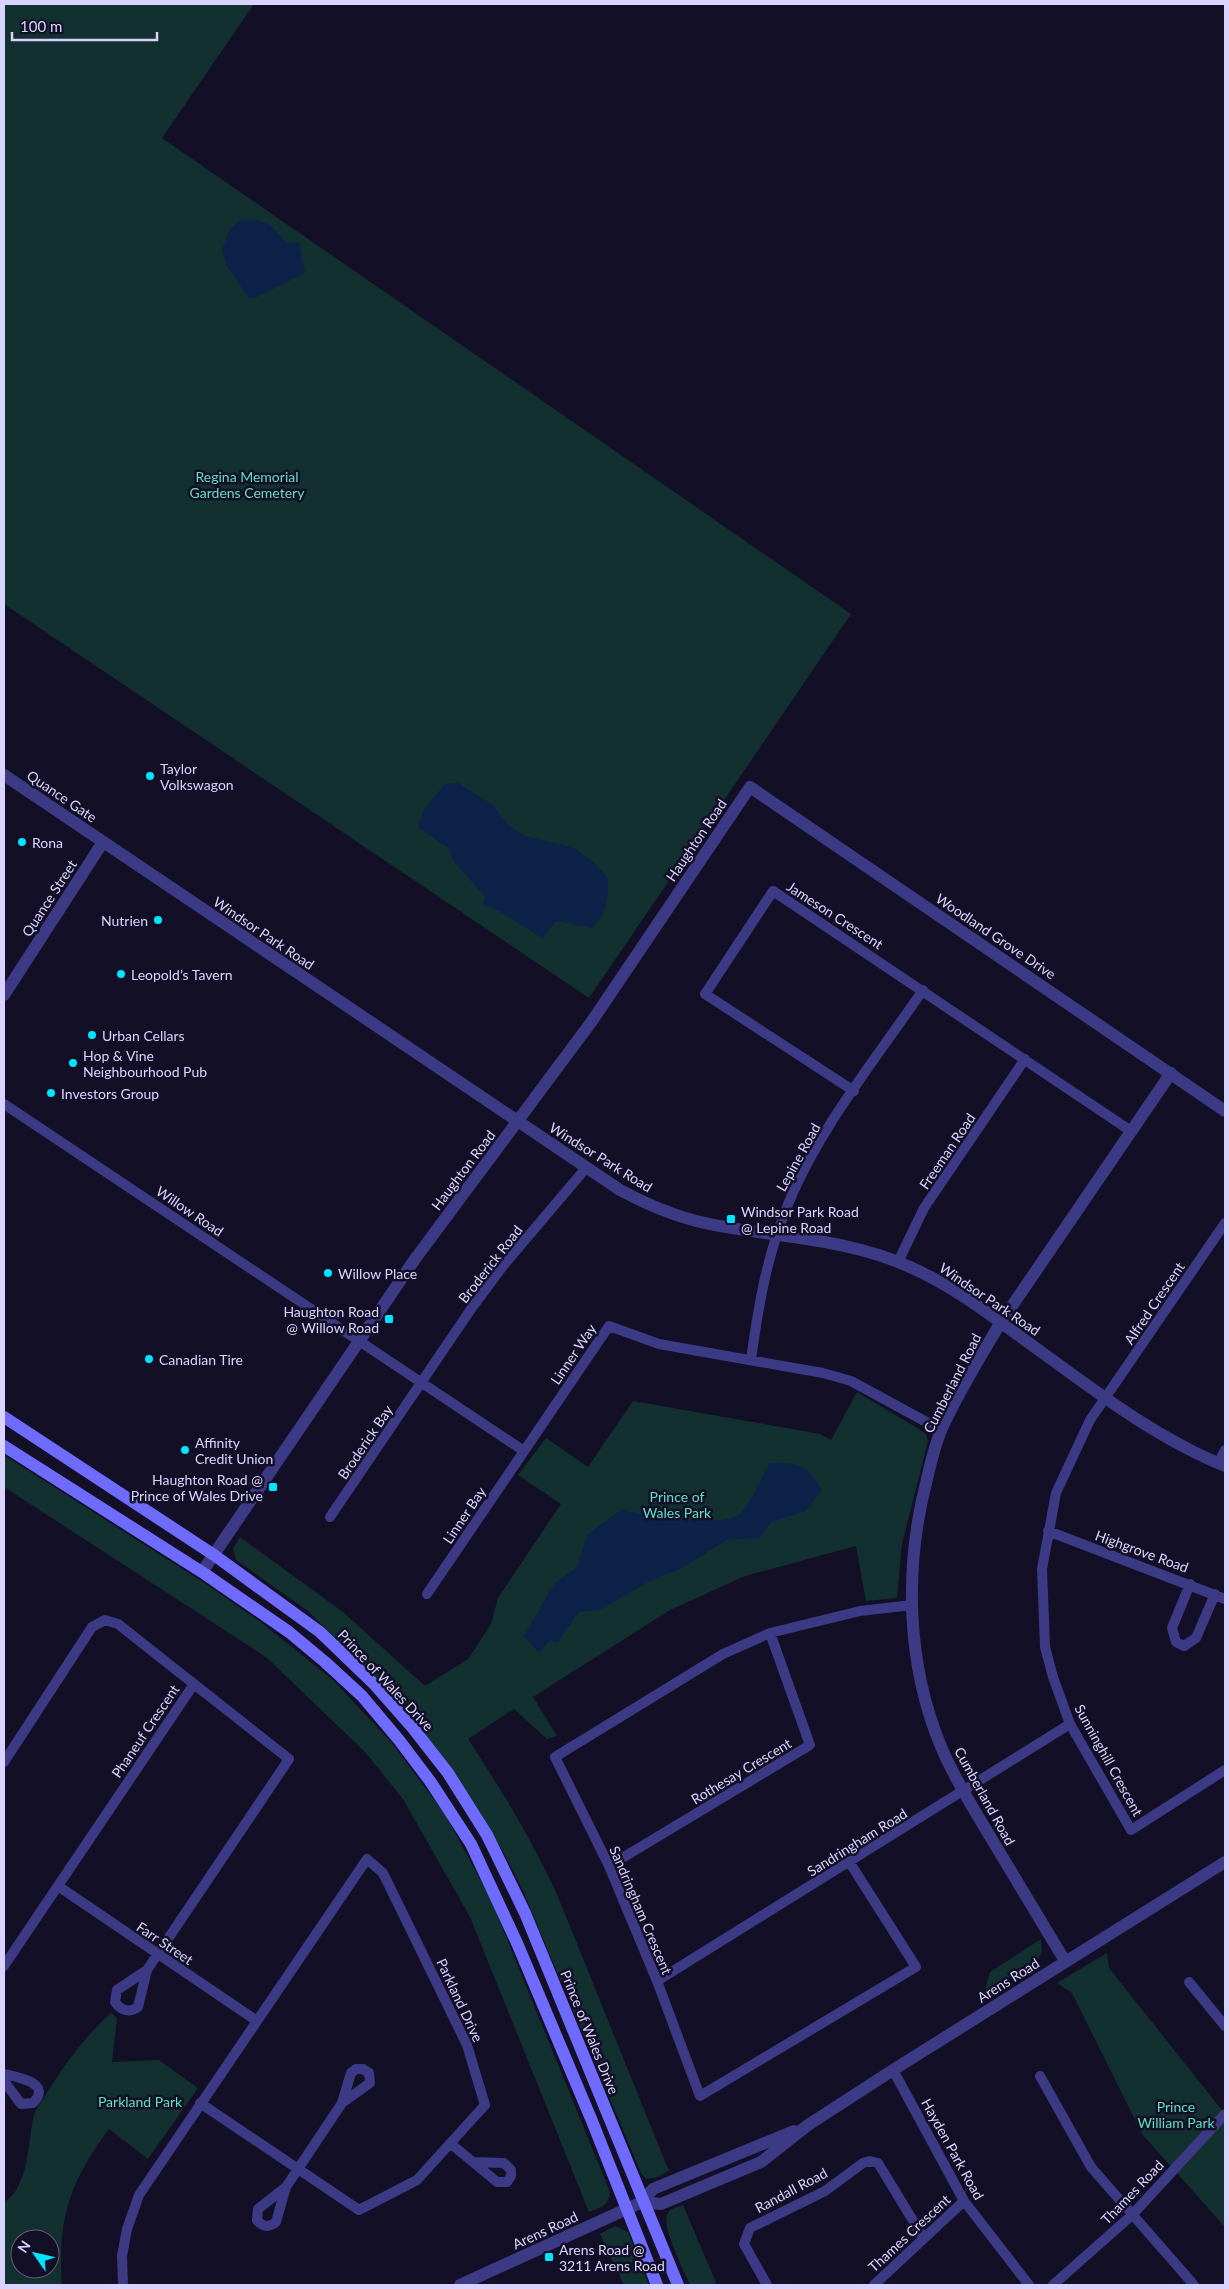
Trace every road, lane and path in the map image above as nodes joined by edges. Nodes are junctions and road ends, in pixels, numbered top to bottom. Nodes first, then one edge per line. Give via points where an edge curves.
1 (4, 775) edge
2 (750, 787) joint
3 (103, 842) junction
4 (923, 990) junction
5 (4, 995) edge
6 (1025, 1060) junction
7 (1171, 1073) junction
8 (854, 1091) junction
9 (4, 1104) edge
10 (1225, 1111) edge
11 (517, 1122) junction
12 (1131, 1132) junction
13 (586, 1168) junction
14 (1225, 1223) edge
15 (777, 1234) junction
16 (898, 1262) junction
17 (1001, 1322) junction
18 (360, 1340) junction
19 (750, 1360) junction
20 (422, 1382) junction
21 (1105, 1398) junction
22 (4, 1417) edge
23 (941, 1430) junction
24 (4, 1446) edge
25 (1225, 1450) edge
26 (524, 1451) junction
27 (1222, 1464) edge
28 (330, 1517) dead end
29 (1048, 1531) junction
30 (214, 1555) junction
31 (202, 1572) junction
32 (1190, 1584) junction
33 (428, 1594) dead end
34 (1214, 1594) junction
35 (1225, 1599) edge
36 (912, 1605) junction
37 (770, 1633) junction
38 (194, 1684) junction
39 (1070, 1724) junction
40 (4, 1762) edge
41 (1225, 1770) edge
42 (963, 1791) junction
43 (1225, 1862) edge
44 (850, 1863) junction
45 (609, 1866) junction
46 (58, 1886) junction
47 (157, 1954) junction
48 (1065, 1961) junction
49 (4, 1966) edge
50 (147, 1970) dead end
51 (657, 1982) junction
52 (1190, 1982) dead end
53 (257, 2021) junction
54 (1225, 2026) edge
55 (894, 2070) junction
56 (4, 2074) edge
57 (1040, 2076) dead end
58 (4, 2081) edge
59 (200, 2103) junction
60 (342, 2103) dead end
61 (1225, 2114) edge
62 (451, 2144) junction
63 (473, 2162) dead end
64 (298, 2170) junction
65 (286, 2187) dead end
66 (964, 2201) junction
67 (642, 2202) junction
68 (625, 2209) junction
69 (1132, 2215) junction
70 (923, 2237) junction
71 (123, 2285) edge
72 (460, 2285) edge
73 (657, 2285) edge
74 (678, 2285) edge
75 (767, 2285) edge
76 (874, 2285) edge
77 (1029, 2285) edge
78 (1054, 2285) edge
79 (1194, 2285) edge

1 - 3 street, Quance Gate
2 - 7 street, Woodland Grove Drive
2 - 11 street, Haughton Road via 592,1021
3 - 5 street, Quance Street
3 - 11 street, Windsor Park Road
4 - 6 street, Jameson Crescent
4 - 8 street, Lepine Road
4 - 8 street, Jameson Crescent via 773,891 705,994
6 - 12 street, Jameson Crescent
6 - 16 street, Freeman Road via 924,1208
7 - 10 street, Woodland Grove Drive
7 - 12 street, Cumberland Road
8 - 15 street, Lepine Road via 803,1172
9 - 18 street, Willow Road
11 - 13 street, Windsor Park Road
11 - 18 street, Haughton Road via 415,1259
12 - 17 street, Cumberland Road
13 - 15 street, Windsor Park Road via 620,1190 667,1212 698,1222
13 - 20 street, Broderick Road via 486,1288
14 - 21 street, Alfred Crescent
15 - 16 street, Windsor Park Road via 848,1247
15 - 19 street, Lepine Road via 762,1289
16 - 17 street, Windsor Park Road via 939,1282
17 - 21 street, Windsor Park Road
17 - 23 street, Cumberland Road
18 - 20 street
18 - 30 street, Haughton Road
19 - 23 street, Linner Way via 852,1381
19 - 26 street, Linner Way via 659,1344 609,1326
20 - 26 street
20 - 28 street, Broderick Bay
21 - 27 street, Windsor Park Road via 1171,1441
21 - 29 street, Sunninghill Crescent via 1069,1461 1056,1493
22 - 30 main road, Prince of Wales Drive
23 - 36 street, Cumberland Road via 918,1516
24 - 31 main road, Prince of Wales Drive
25 - 27 street
26 - 33 street, Linner Bay
29 - 32 street, Highgrove Road
29 - 39 street, Sunninghill Crescent via 1042,1569 1046,1647
30 - 31 street, Haughton Road
30 - 67 main road, Prince of Wales Drive via 320,1632 374,1685 448,1773 487,1836 525,1913
31 - 68 main road, Prince of Wales Drive via 289,1632 326,1662 362,1696 430,1781 471,1844 592,2121
32 - 34 street, Highgrove Road
32 - 34 street via 1172,1628 1176,1642 1184,1646 1196,1638
34 - 35 street, Highgrove Road
36 - 37 street, Sandringham Crescent via 851,1613
36 - 42 street, Cumberland Road via 917,1658 930,1716
37 - 45 street, Rothesay Crescent via 810,1745
37 - 45 street, Sandringham Crescent via 723,1654 555,1757
38 - 40 street via 118,1624 105,1620 92,1627
38 - 46 street, Phaneuf Crescent
38 - 47 street, Phaneuf Crescent via 289,1759
39 - 41 street, Sunninghill Crescent via 1131,1830
39 - 42 street, Sandringham Road
42 - 44 street, Sandringham Road
42 - 48 street, Cumberland Road
43 - 48 street, Arens Road
44 - 51 street, Sandringham Road
44 - 51 street, Sandringham Crescent via 916,1967 700,2096
45 - 51 street, Sandringham Crescent
46 - 47 street, Farr Street
46 - 49 street, Phaneuf Crescent
47 - 50 street
47 - 53 street, Farr Street
48 - 55 street, Arens Road
52 - 54 street
53 - 59 street, Parkland Drive
53 - 62 street, Parkland Drive via 367,1859 384,1873 467,2045 485,2106
55 - 66 street, Hayden Park Road
55 - 67 street, Arens Road via 808,2125 654,2188
56 - 58 street via 33,2081 38,2088 38,2096 33,2103 21,2104
57 - 69 street via 1091,2167
59 - 64 street, Parkland Drive
59 - 71 street, Parkland Drive via 139,2194 122,2256
60 - 64 street
61 - 69 street, Thames Road
62 - 63 street
62 - 64 street, Parkland Drive via 416,2180 359,2210
64 - 65 street
66 - 70 street, Thames Crescent
66 - 77 street, Hayden Park Road
67 - 68 street, Arens Road
67 - 74 main road, Prince of Wales Drive
68 - 72 street, Arens Road
68 - 73 main road, Prince of Wales Drive
69 - 78 street, Thames Road
69 - 79 street
70 - 75 street, Randall Road via 878,2163 863,2162 825,2190 750,2228 744,2244
70 - 76 street, Thames Crescent

